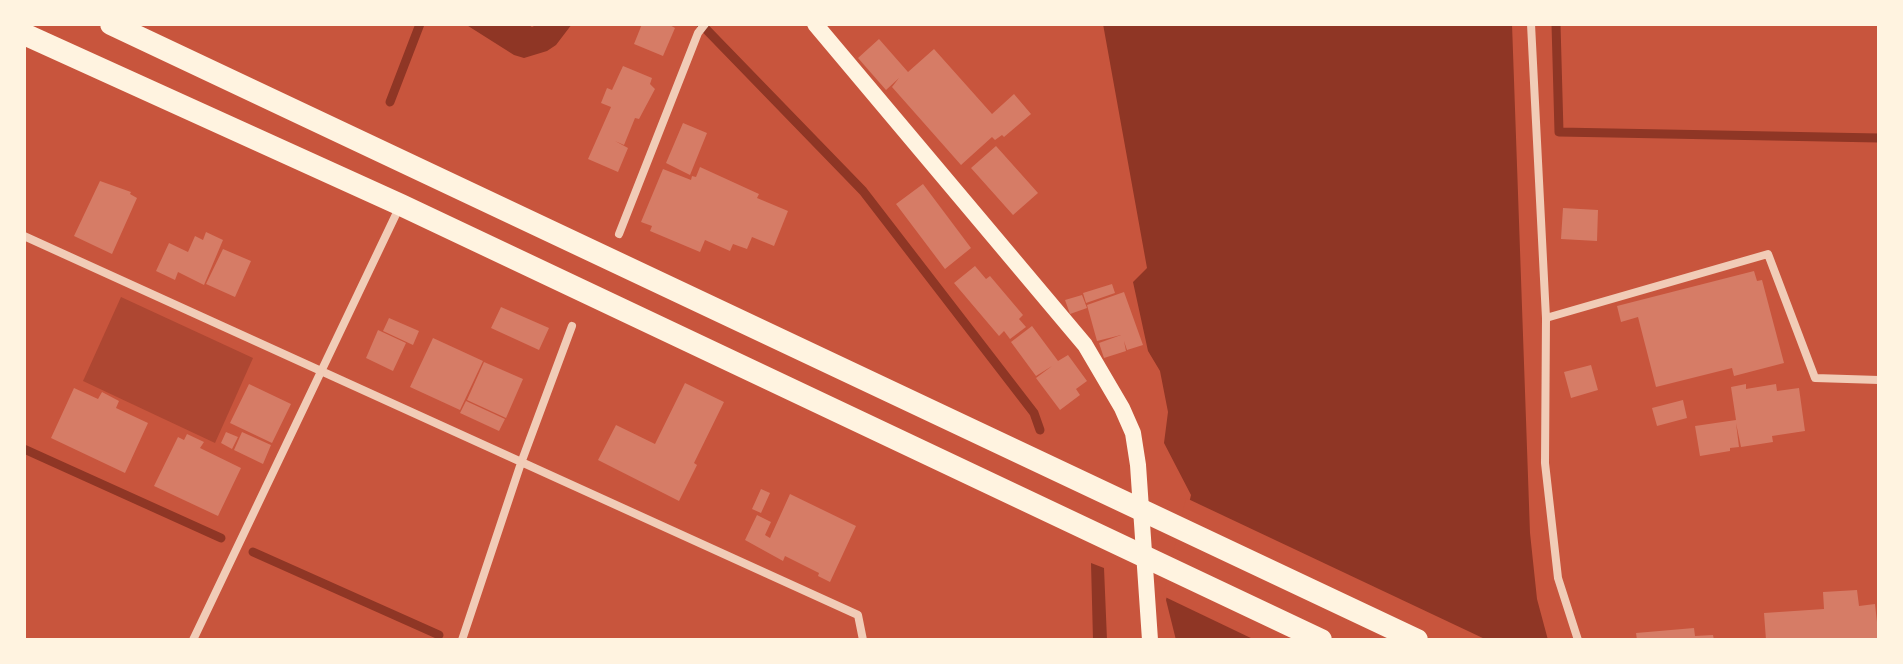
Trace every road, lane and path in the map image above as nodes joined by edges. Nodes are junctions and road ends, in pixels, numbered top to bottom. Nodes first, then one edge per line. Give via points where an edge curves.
1 (111, 24) edge
2 (705, 24) edge
3 (815, 24) edge
4 (1531, 24) edge
5 (24, 34) edge
6 (401, 205) junction
7 (619, 234) dead end
8 (24, 236) edge
9 (1546, 318) junction
10 (572, 326) dead end
11 (319, 371) junction
12 (1879, 380) edge
13 (521, 463) junction
14 (1149, 515) junction
15 (1151, 561) junction
16 (193, 640) edge
17 (462, 640) edge
18 (863, 640) edge
19 (1150, 640) edge
20 (1321, 640) edge
21 (1417, 640) edge
22 (1578, 640) edge

1 - 14 highway
2 - 7 street
3 - 14 main road via 1085,345 1133,433
4 - 9 street
5 - 6 highway
6 - 11 street
6 - 15 highway
8 - 11 street
9 - 12 street via 1768,254 1815,378
9 - 22 street via 1545,463 1558,578
10 - 13 street
11 - 13 street
11 - 16 street
13 - 17 street
13 - 18 street via 858,615
14 - 15 main road
14 - 21 highway
15 - 19 main road
15 - 20 highway

